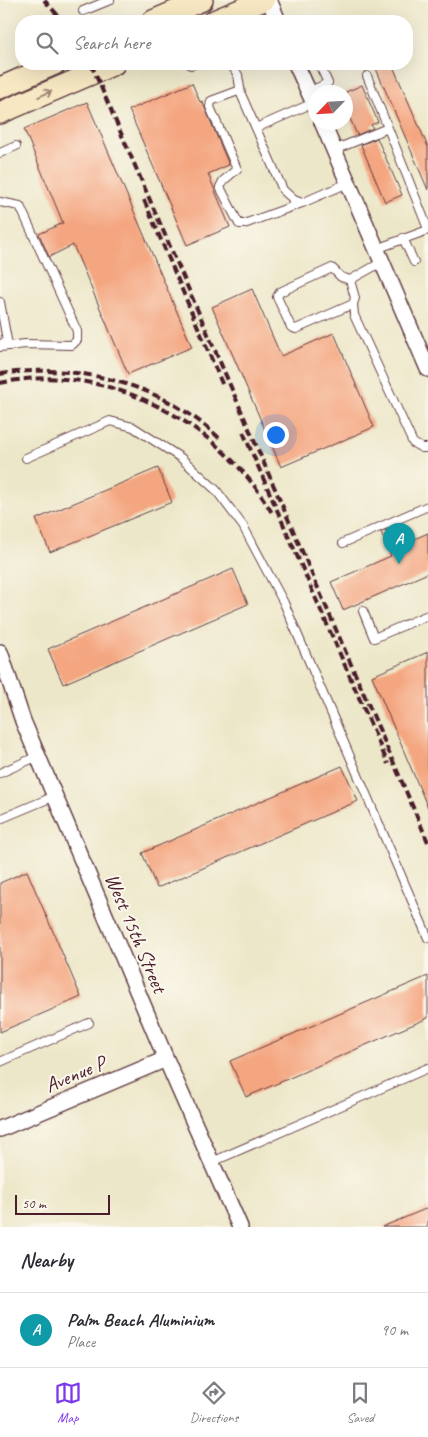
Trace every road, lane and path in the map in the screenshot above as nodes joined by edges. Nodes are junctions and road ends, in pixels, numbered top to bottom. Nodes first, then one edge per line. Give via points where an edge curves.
1 (110, 0) edge
2 (202, 0) edge
3 (264, 0) edge
4 (269, 0) edge
5 (82, 11) dead end
6 (167, 15) edge
7 (228, 15) edge
8 (275, 15) edge
9 (41, 70) edge
10 (100, 70) edge
11 (235, 70) edge
12 (299, 70) edge
13 (322, 70) edge
14 (367, 76) dead end
15 (326, 85) edge
16 (0, 88) edge
17 (308, 92) edge
18 (241, 94) junction
19 (308, 103) edge
20 (0, 113) edge
21 (256, 128) junction
22 (388, 128) junction
23 (325, 130) edge
24 (16, 146) dead end
25 (334, 150) junction
26 (0, 153) edge
27 (348, 183) junction
28 (0, 202) edge
29 (302, 203) junction
30 (428, 230) edge
31 (403, 238) junction
32 (379, 256) junction
33 (414, 262) dead end
34 (350, 280) junction
35 (0, 302) edge
36 (353, 304) junction
37 (0, 346) edge
38 (424, 347) edge
39 (428, 370) edge
40 (428, 448) edge
41 (26, 458) dead end
42 (428, 506) edge
43 (344, 543) dead end
44 (363, 612) dead end
45 (428, 615) edge
46 (0, 652) edge
47 (38, 756) junction
48 (0, 773) edge
49 (55, 796) junction
50 (0, 820) edge
51 (428, 938) edge
52 (90, 1023) dead end
53 (166, 1059) junction
54 (0, 1062) edge
55 (428, 1068) edge
56 (0, 1129) edge
57 (212, 1162) junction
58 (240, 1227) edge

1 - 5 lane
2 - 6 main road
3 - 7 main road
4 - 8 street
9 - 16 main road
20 -> 10 main road
11 - 18 lane
12 - 17 street
13 - 15 lane
14 - 22 lane
18 - 21 lane
18 - 29 lane via 231,92 211,101 210,107 237,169 220,188 238,224
19 - 21 lane
21 - 29 lane via 283,190
22 - 25 lane
22 - 30 lane
23 - 25 street
24 - 26 lane
25 - 27 street
27 - 29 lane
27 - 32 street
28 - 37 lane via 20,206 77,331 77,340 72,345
30 - 31 lane
31 - 32 lane
31 - 33 lane
32 - 34 lane
32 - 38 street
34 - 36 lane via 355,298
34 - 36 lane via 332,268 280,292 277,297 291,327 296,329
35 - 37 lane via 7,340
36 - 40 lane via 354,315 413,443
38 - 39 street
41 - 51 lane via 110,421 133,426 180,458 216,490 243,526 284,603
42 - 43 lane
44 - 45 lane via 374,638
46 - 47 street, West 15th Street
47 - 48 lane
47 - 49 street, West 15th Street
49 - 50 lane
49 - 53 street, West 15th Street
52 - 54 lane
53 - 56 street, Avenue P
53 - 57 street, West 15th Street
55 - 57 lane
57 - 58 street, West 15th Street

